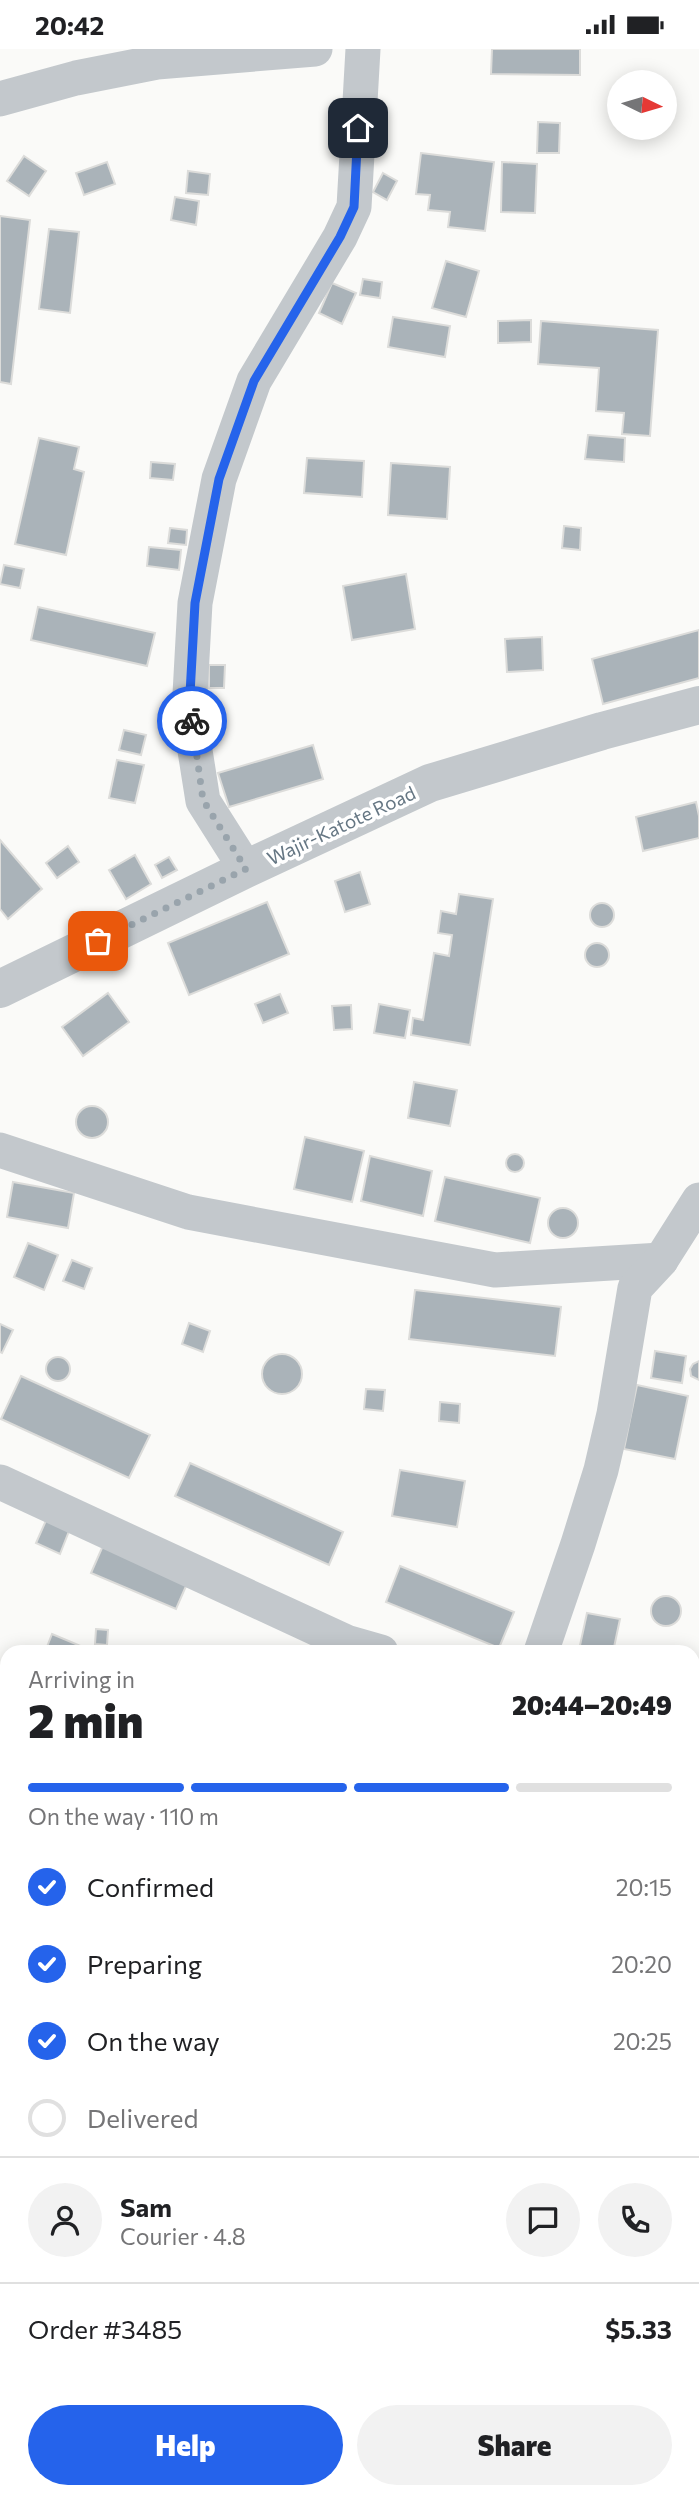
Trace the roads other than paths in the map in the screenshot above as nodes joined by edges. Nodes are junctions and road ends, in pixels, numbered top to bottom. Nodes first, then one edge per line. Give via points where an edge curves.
1 (316, 49) edge
2 (363, 49) edge
3 (0, 99) edge
4 (699, 705) edge
5 (246, 869) junction
6 (0, 989) edge
7 (0, 1150) edge
8 (699, 1200) edge
9 (661, 1260) junction
10 (0, 1482) edge
11 (356, 1645) edge
12 (543, 1645) edge

1 - 3 street via 157,62
2 - 5 street via 354,207 254,381 219,479 195,603 190,694 203,800
4 - 5 street, Wajir-Katote Road via 430,783
5 - 6 street, Wajir-Katote Road
7 - 9 street via 188,1212 495,1270
8 - 9 street
9 - 12 street via 635,1288 601,1470
10 - 11 street

